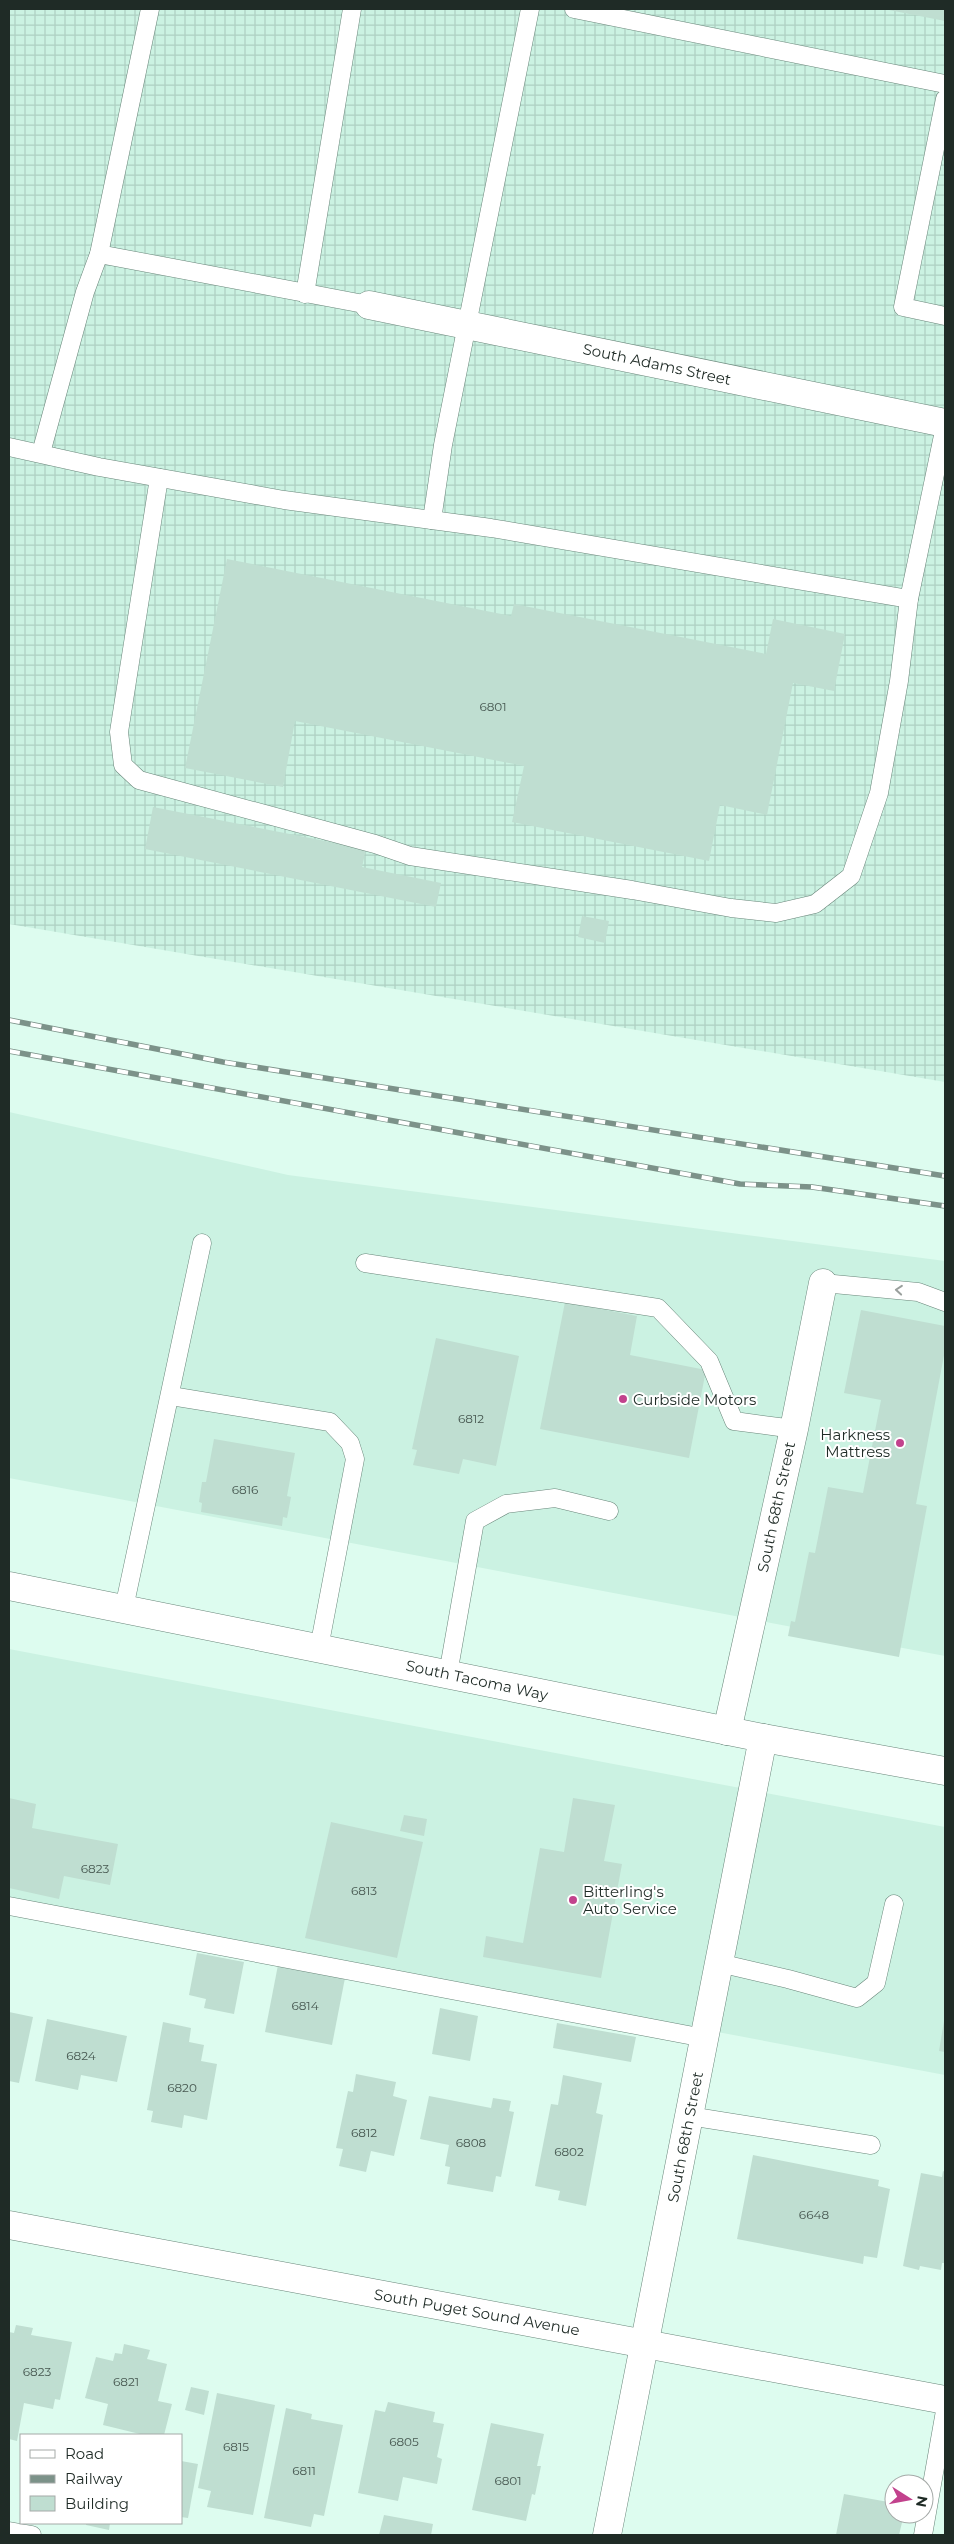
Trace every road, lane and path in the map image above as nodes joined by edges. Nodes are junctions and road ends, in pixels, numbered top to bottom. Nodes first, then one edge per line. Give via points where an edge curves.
1 (150, 9) edge
2 (352, 9) edge
3 (530, 9) edge
4 (574, 9) edge
5 (945, 84) edge
6 (945, 99) edge
7 (99, 254) junction
8 (305, 294) junction
9 (369, 305) joint
10 (945, 316) edge
11 (467, 326) junction
12 (945, 425) edge
13 (9, 447) edge
14 (41, 453) junction
15 (159, 478) junction
16 (432, 520) junction
17 (909, 599) junction
18 (202, 1243) dead end
19 (365, 1263) dead end
20 (823, 1283) joint
21 (945, 1302) edge
22 (171, 1396) junction
23 (794, 1429) junction
24 (609, 1511) dead end
25 (9, 1586) edge
26 (124, 1608) junction
27 (319, 1648) junction
28 (448, 1674) junction
29 (727, 1731) junction
30 (763, 1738) junction
31 (945, 1771) edge
32 (894, 1904) dead end
33 (9, 1906) edge
34 (718, 1963) junction
35 (704, 2038) junction
36 (689, 2116) junction
37 (871, 2145) dead end
38 (9, 2225) edge
39 (645, 2342) junction
40 (945, 2400) edge
41 (945, 2411) edge
42 (9, 2531) edge
43 (32, 2535) edge
44 (607, 2535) edge
45 (923, 2535) edge

1 - 7 lane
2 - 8 lane
3 - 11 lane
4 - 5 lane
6 - 10 lane via 904,307
7 - 8 lane
7 - 14 lane via 85,292
8 - 9 lane
9 - 11 street, South Adams Street
11 - 12 street, South Adams Street
11 - 16 lane
12 - 17 lane
13 - 14 lane
14 - 15 lane
15 - 16 lane via 284,500
15 - 17 lane via 119,732 123,764 139,780 410,856 731,908 776,913 816,904 851,876 879,793
16 - 17 lane
18 - 22 lane
19 - 23 lane via 658,1308 709,1361 734,1421
21 -> 20 lane via 918,1292
20 - 23 street, South 68th Street
22 - 26 lane
22 - 27 lane via 330,1422 350,1443 354,1459
23 - 29 street, South 68th Street
24 - 28 lane via 555,1498 506,1504 475,1521
25 - 26 street, South Tacoma Way
26 - 27 street, South Tacoma Way
27 - 28 street, South Tacoma Way
28 - 29 street, South Tacoma Way
29 - 30 street, South Tacoma Way
30 - 31 street, South Tacoma Way
30 - 34 street, South 68th Street
32 - 34 lane via 876,1983 857,1998
33 - 35 lane
34 - 35 street, South 68th Street
35 - 36 street, South 68th Street
36 - 37 lane
36 - 39 street, South 68th Street
38 - 39 street, South Puget Sound Avenue
39 - 40 street, South Puget Sound Avenue
39 - 44 street, South 68th Street
41 - 45 lane
42 - 43 lane

